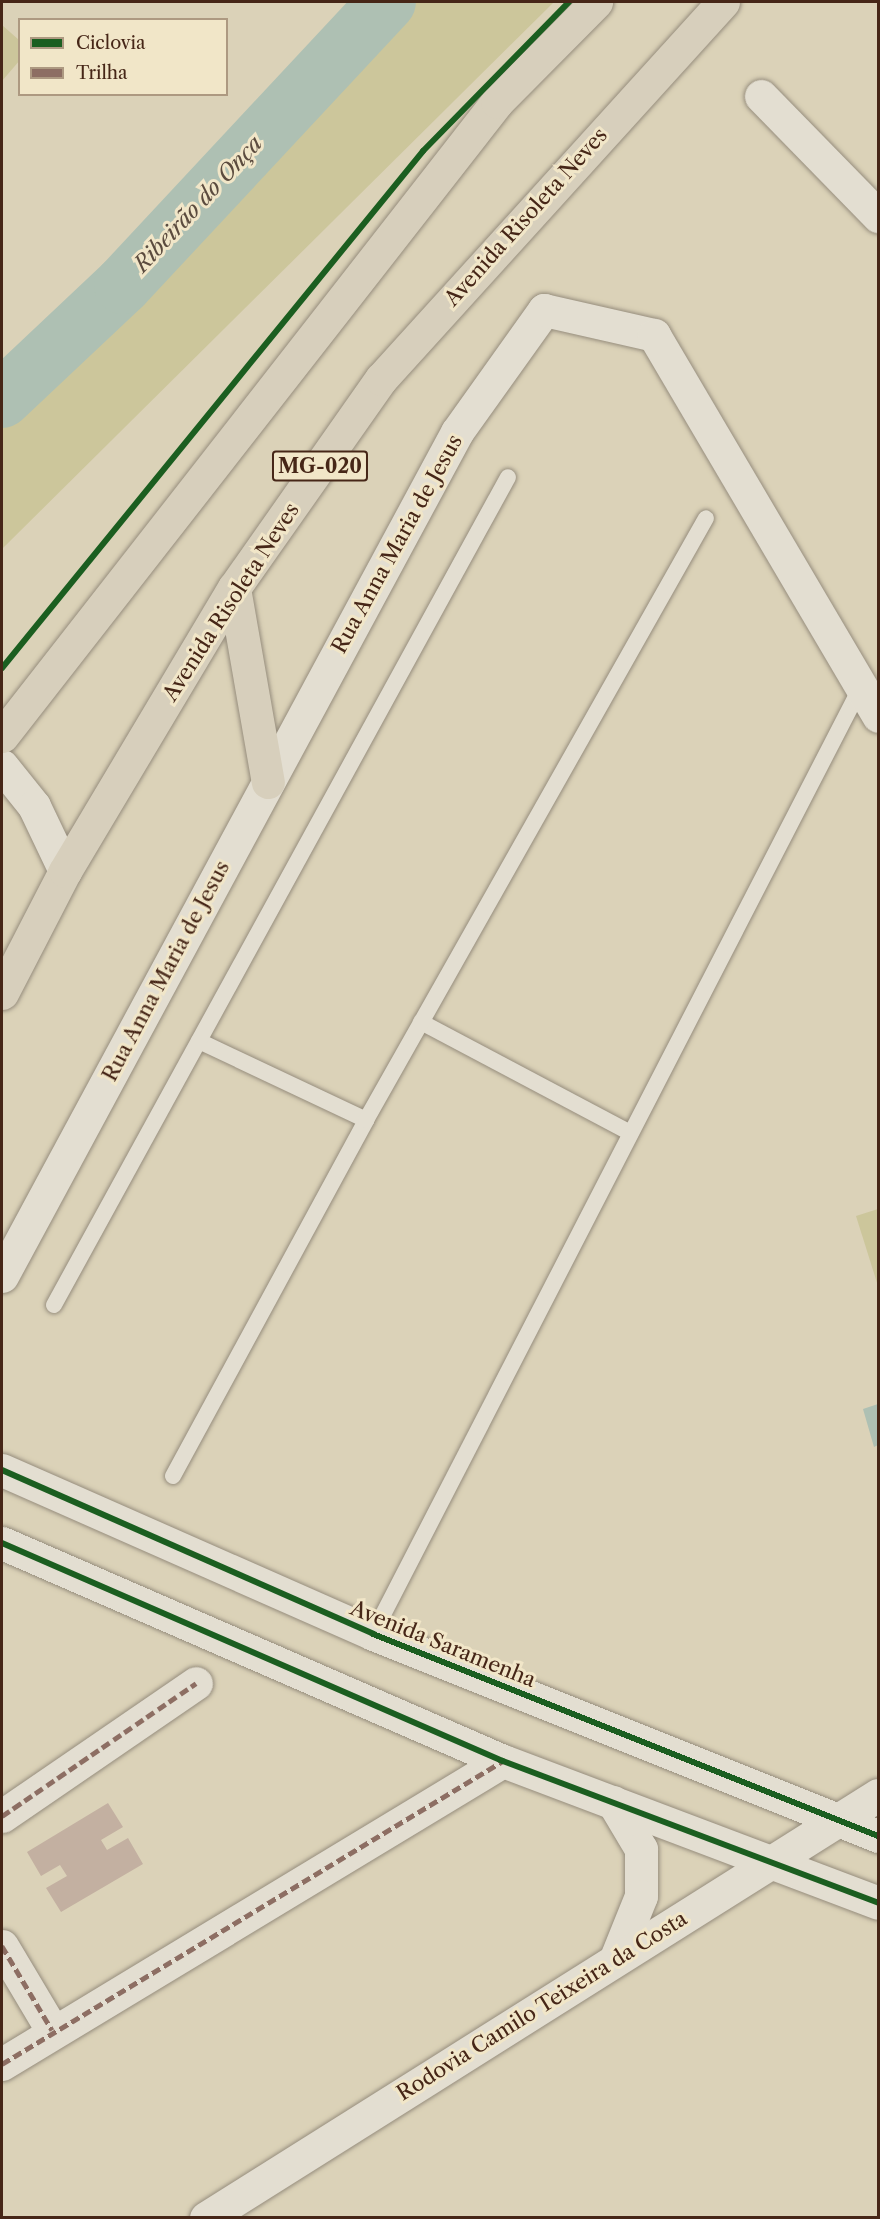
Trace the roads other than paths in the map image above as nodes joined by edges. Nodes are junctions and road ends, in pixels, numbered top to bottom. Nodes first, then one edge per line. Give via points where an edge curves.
1 (596, 2) edge
2 (723, 2) edge
3 (761, 96) dead end
4 (879, 216) edge
5 (508, 477) dead end
6 (706, 518) dead end
7 (234, 588) junction
8 (861, 687) junction
9 (879, 716) edge
10 (2, 736) edge
11 (2, 766) edge
12 (268, 782) junction
13 (65, 871) junction
14 (2, 993) edge
15 (421, 1022) junction
16 (199, 1041) junction
17 (366, 1120) junction
18 (629, 1132) junction
19 (2, 1276) edge
20 (54, 1305) dead end
21 (2, 1470) edge
22 (173, 1476) dead end
23 (2, 1543) edge
24 (373, 1634) junction
25 (196, 1683) dead end
26 (503, 1761) junction
27 (879, 1796) edge
28 (613, 1802) junction
29 (2, 1816) edge
30 (838, 1820) junction
31 (879, 1836) edge
32 (774, 1860) junction
33 (879, 1903) edge
34 (2, 1946) edge
35 (616, 1958) junction
36 (52, 2030) junction
37 (2, 2064) edge
38 (206, 2217) edge

1 - 10 highway via 497,102
2 - 7 highway, Avenida Risoleta Neves / MG-020 via 381,379
3 - 4 street
5 - 16 lane
6 - 15 lane
7 - 12 highway
7 - 13 highway, Avenida Risoleta Neves / MG-020
8 - 9 street, Rua Anna Maria de Jesus
8 - 12 street, Rua Anna Maria de Jesus via 654,335 544,310 457,432
8 - 18 lane
11 - 13 street via 34,806
12 - 19 street, Rua Anna Maria de Jesus
13 - 14 highway, Avenida Risoleta Neves / MG-020
15 - 17 lane
15 - 18 lane
16 - 17 lane
16 - 20 lane
17 - 22 lane
18 - 24 lane
21 - 24 street, Avenida Saramenha
23 - 26 street
24 - 30 street, Avenida Saramenha
25 - 29 street
26 - 28 street
26 - 36 street
27 - 30 street, Rodovia Camilo Teixeira da Costa
28 - 32 street
28 - 35 street via 641,1849 641,1896
30 - 31 street, Avenida Saramenha
30 - 32 street, Rodovia Camilo Teixeira da Costa
32 - 33 street
32 - 35 street, Rodovia Camilo Teixeira da Costa
34 - 36 street
35 - 38 street, Rodovia Camilo Teixeira da Costa
36 - 37 street

